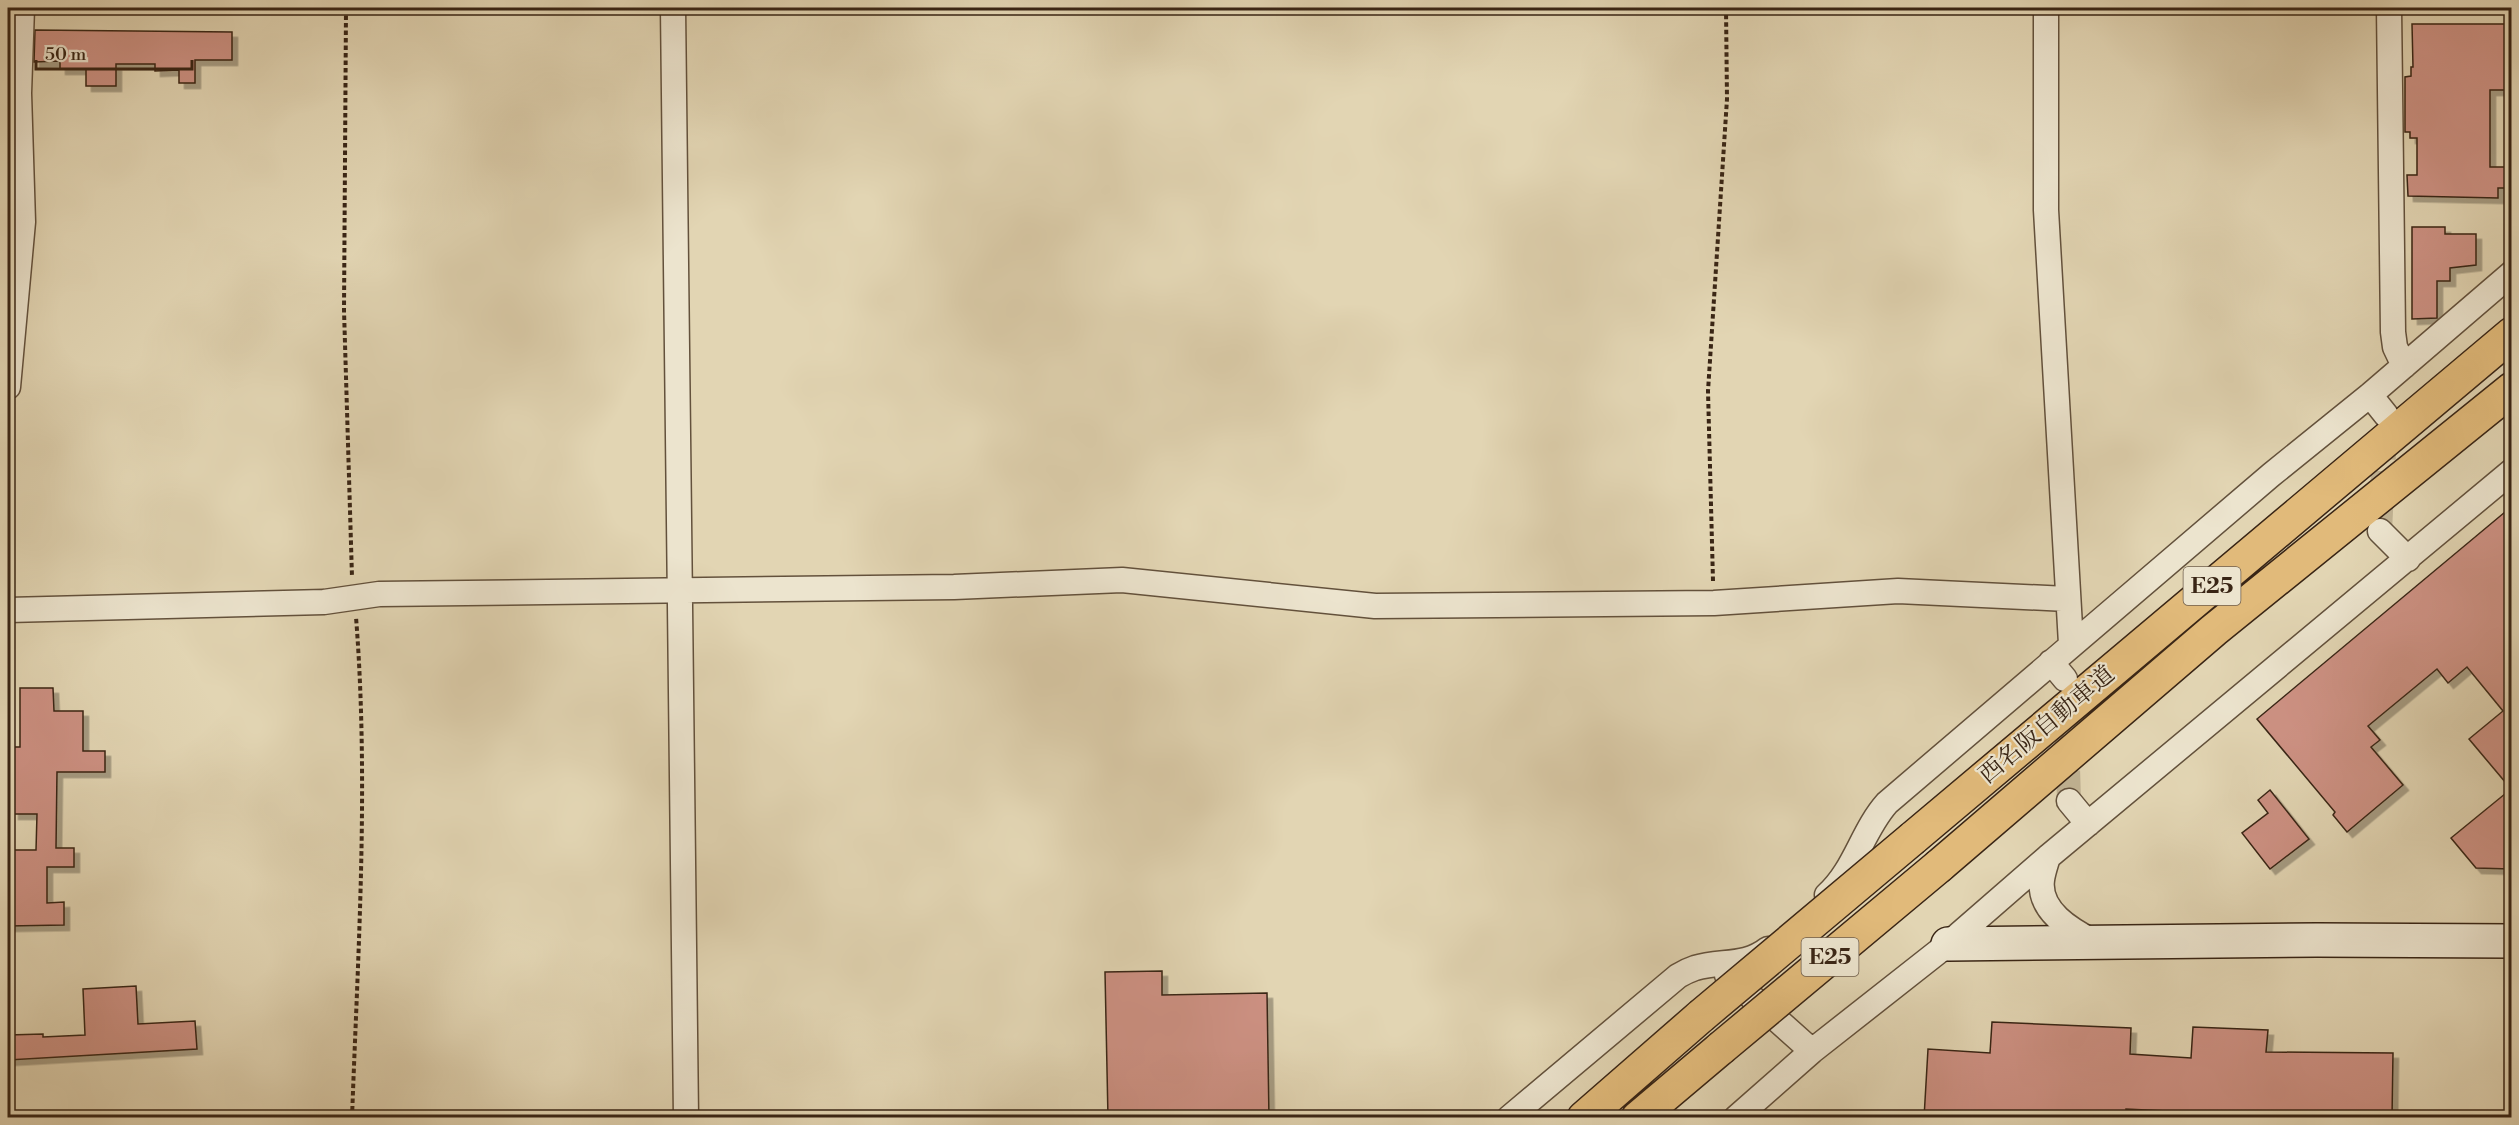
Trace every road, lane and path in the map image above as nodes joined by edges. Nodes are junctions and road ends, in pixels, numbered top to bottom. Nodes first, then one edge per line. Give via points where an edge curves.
1 (22, 8) edge
2 (346, 8) edge
3 (673, 8) edge
4 (1725, 8) edge
5 (2046, 8) edge
6 (2389, 8) edge
7 (2409, 8) edge
8 (2511, 273) edge
9 (2511, 334) edge
10 (2404, 366) junction
11 (8, 387) edge
12 (2511, 389) edge
13 (2370, 395) junction
14 (2386, 415) tunnel mouth
15 (2511, 471) edge
16 (2380, 531) dead end
17 (2408, 559) junction
18 (681, 590) junction
19 (354, 598) junction
20 (2067, 599) junction
21 (1714, 603) junction
22 (8, 609) edge
23 (2071, 644) junction
24 (2069, 801) tunnel mouth
25 (2088, 824) junction
26 (2048, 857) junction
27 (2511, 941) edge
28 (2094, 942) junction
29 (1948, 944) junction
30 (1716, 965) junction
31 (1812, 1051) junction
32 (352, 1118) edge
33 (686, 1118) edge
34 (1509, 1118) edge
35 (1584, 1118) edge
36 (1638, 1118) edge
37 (1736, 1118) edge

1 - 11 street via 19,93 23,222
2 - 19 path via 344,310 349,541
3 - 18 street
4 - 21 path via 1727,99 1708,391
5 - 20 street via 2046,210
6 - 7 street
6 - 10 street via 2393,332
8 - 10 street
9 - 35 highway, 西名阪自動車道 / E25, bridge
10 - 13 street
12 - 36 highway, 西名阪自動車道 / E25, bridge via 2214,630
13 - 14 street
13 - 23 street
15 - 17 street
16 - 17 street
17 - 25 street
18 - 19 street via 379,594
18 - 21 street via 954,588 1122,580 1375,606
18 - 33 street
19 - 22 street via 324,602
19 - 32 path via 360,675 362,808
20 - 21 street via 1898,591
20 - 23 street
23 - 30 street via 2058,670 1887,803 1869,827 1848,871 1809,912 1758,955 1736,964
24 - 25 street
25 - 26 street
26 - 28 street via 2041,882 2046,904 2065,924
26 - 29 street
27 - 28 street
28 - 29 street
29 - 31 street
30 - 31 street
30 - 34 street via 1678,976
31 - 37 street

